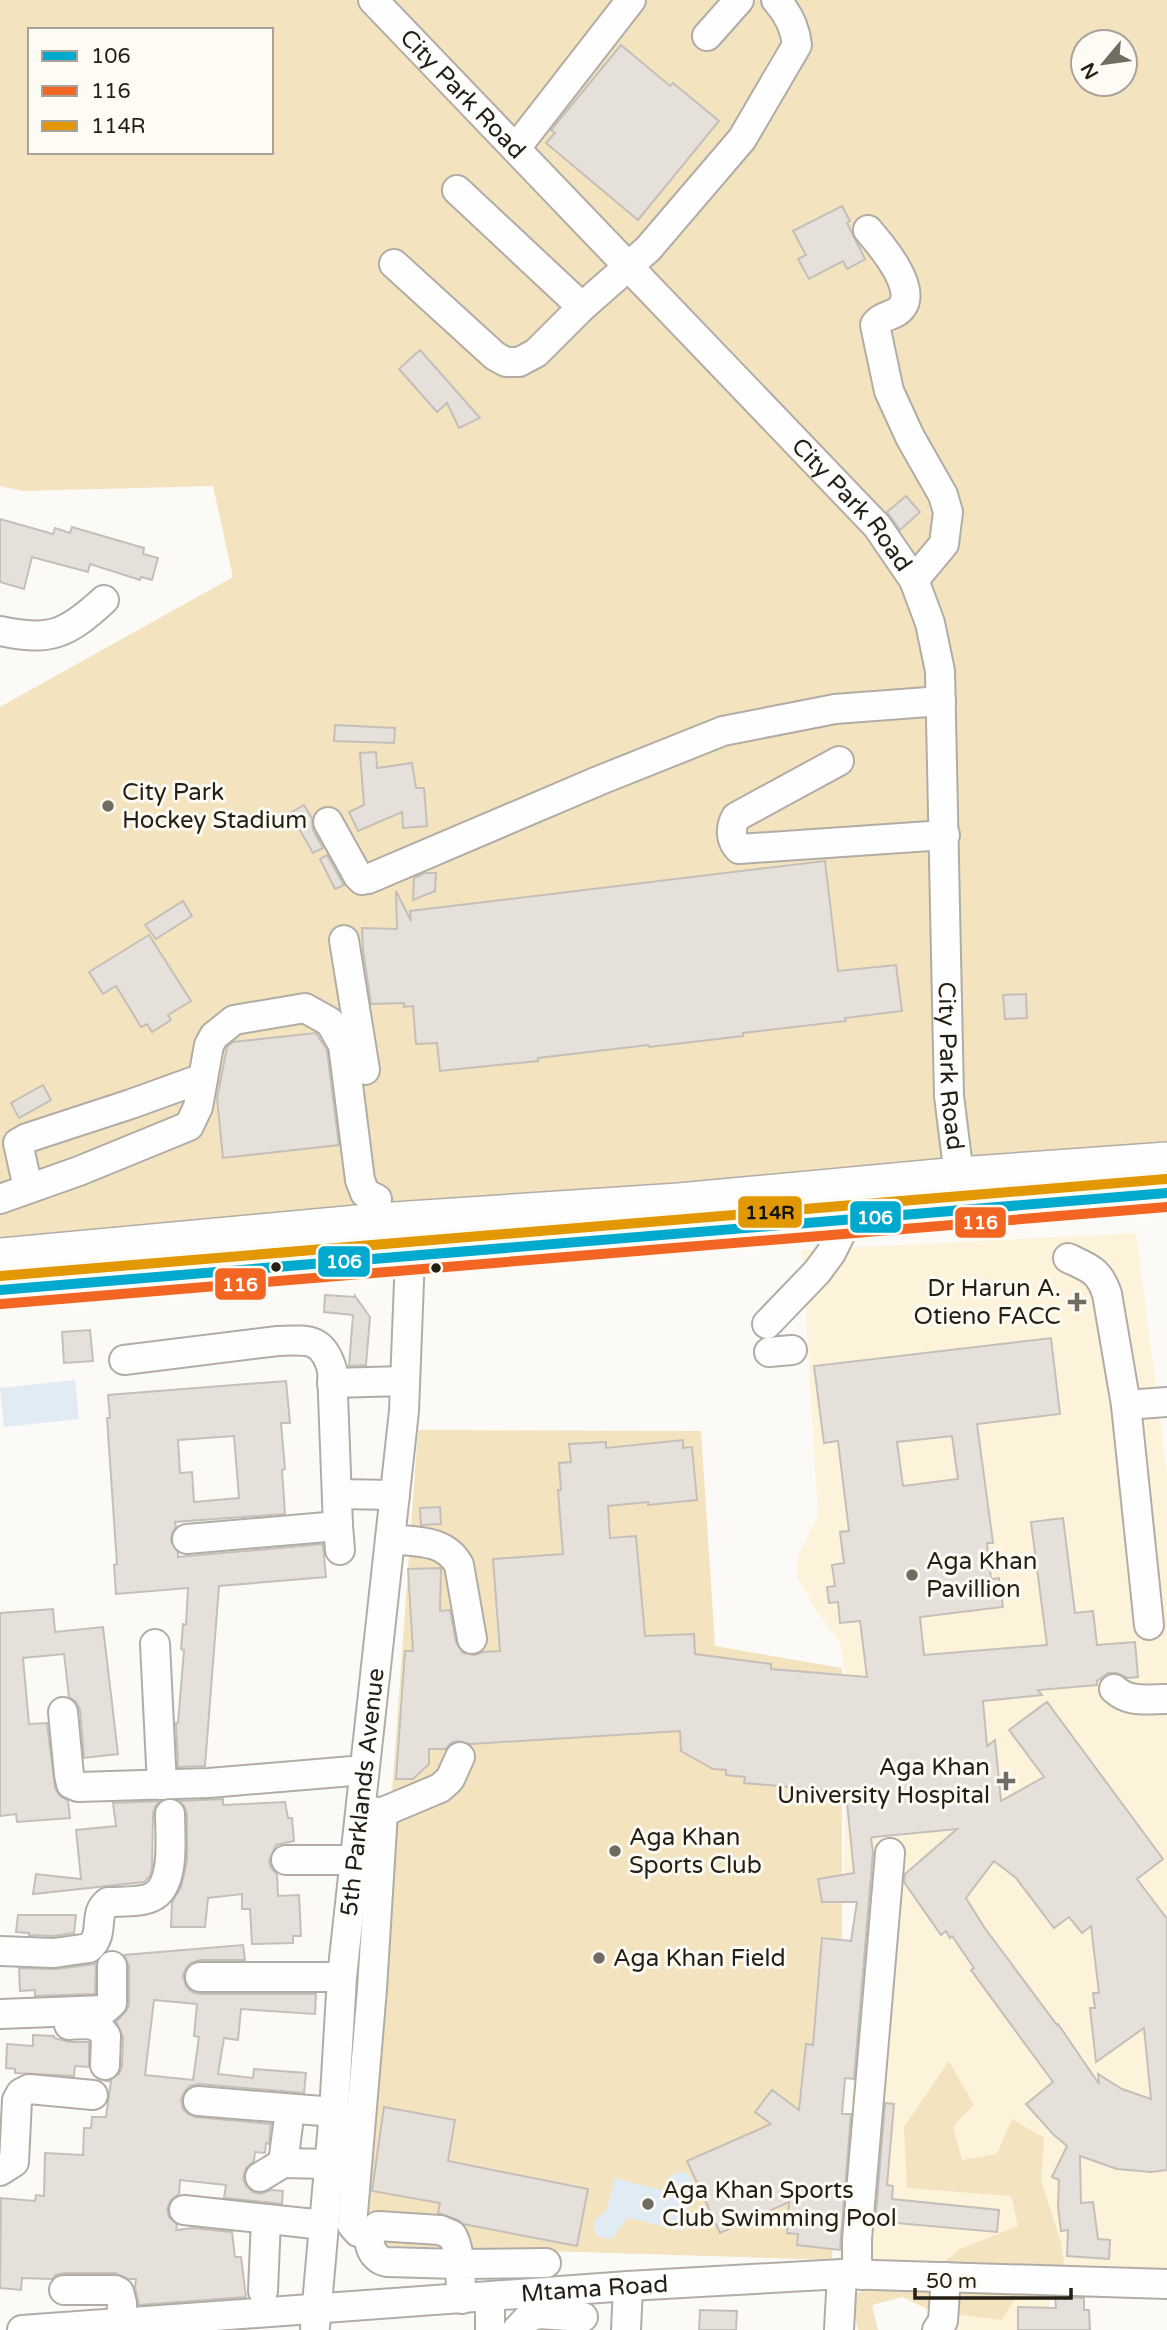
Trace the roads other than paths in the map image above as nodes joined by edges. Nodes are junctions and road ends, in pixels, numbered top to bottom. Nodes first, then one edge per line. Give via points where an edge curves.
1 (373, 0) edge
2 (631, 0) edge
3 (740, 0) edge
4 (776, 0) edge
5 (707, 36) dead end
6 (516, 148) junction
7 (457, 190) dead end
8 (868, 230) dead end
9 (394, 264) dead end
10 (630, 266) junction
11 (582, 307) junction
12 (914, 580) junction
13 (104, 600) dead end
14 (12, 633) edge
15 (942, 701) junction
16 (839, 761) dead end
17 (328, 822) dead end
18 (945, 835) junction
19 (344, 940) dead end
20 (203, 1078) junction
21 (1167, 1161) edge
22 (959, 1176) junction
23 (28, 1188) junction
24 (1167, 1193) edge
25 (0, 1199) edge
26 (378, 1211) junction
27 (846, 1223) junction
28 (410, 1255) junction
29 (0, 1257) edge
30 (1068, 1258) dead end
31 (0, 1290) edge
32 (767, 1324) dead end
33 (124, 1360) dead end
34 (405, 1381) junction
35 (332, 1383) junction
36 (1167, 1402) edge
37 (1126, 1405) junction
38 (337, 1494) junction
39 (395, 1495) junction
40 (187, 1539) dead end
41 (390, 1539) junction
42 (1149, 1625) dead end
43 (472, 1639) dead end
44 (155, 1644) dead end
45 (1114, 1689) dead end
46 (1167, 1699) edge
47 (63, 1712) dead end
48 (460, 1757) dead end
49 (364, 1770) junction
50 (162, 1785) junction
51 (372, 1811) junction
52 (170, 1814) dead end
53 (890, 1853) dead end
54 (286, 1860) dead end
55 (356, 1860) junction
56 (0, 1951) edge
57 (112, 1966) dead end
58 (200, 1977) dead end
59 (342, 1977) junction
60 (0, 2014) edge
61 (0, 2026) edge
62 (104, 2065) dead end
63 (93, 2095) dead end
64 (198, 2101) dead end
65 (334, 2112) junction
66 (288, 2125) dead end
67 (328, 2164) junction
68 (0, 2171) edge
69 (184, 2210) dead end
70 (266, 2219) junction
71 (324, 2224) junction
72 (546, 2263) dead end
73 (458, 2264) junction
74 (852, 2274) junction
75 (946, 2277) junction
76 (1167, 2284) edge
77 (628, 2286) junction
78 (64, 2290) dead end
79 (263, 2291) dead end
80 (476, 2298) junction
81 (583, 2317) dead end
82 (316, 2320) edge
83 (121, 2327) edge
84 (23, 2330) edge
85 (490, 2330) edge
86 (517, 2330) edge
87 (626, 2330) edge
88 (839, 2330) edge
89 (936, 2330) edge

1 - 6 street, City Park Road
2 - 6 street
3 - 5 street
4 - 10 street via 791,22 797,45 742,139
6 - 10 street, City Park Road
7 - 11 street
8 - 12 street via 895,265 904,294 904,305 876,325 886,383 948,512 944,544
9 - 11 street via 506,362 519,362 536,353
10 - 11 street
10 - 12 street, City Park Road via 877,526
12 - 15 street, City Park Road via 930,623
13 - 14 street via 71,627 44,636
15 - 17 street via 835,709 723,731 368,879 358,876
15 - 18 street, City Park Road
16 - 18 street via 736,817 731,825 736,846
18 - 22 street, City Park Road via 949,1096
19 - 26 street via 372,1112
20 - 23 street via 189,1126
20 - 23 street via 18,1143
20 - 26 street via 208,1045 234,1020 305,1008 330,1022 343,1045 360,1180
21 - 22 main road
22 - 26 main road via 679,1202
23 - 25 street
24 - 27 main road
26 - 29 main road
27 - 28 main road
27 - 32 street via 817,1272
28 - 31 main road
28 - 34 street, 5th Parklands Avenue
30 - 37 street via 1094,1270 1103,1283
33 - 35 street via 302,1340 323,1349 332,1369
34 - 35 street
34 - 39 street, 5th Parklands Avenue
35 - 38 street
36 - 37 street
37 - 42 street
38 - 39 street
38 - 40 street via 339,1538
39 - 41 street, 5th Parklands Avenue
41 - 43 street via 434,1545 454,1554
41 - 49 street, 5th Parklands Avenue
44 - 50 street
45 - 46 street via 1130,1699
47 - 50 street via 71,1784
48 - 51 street via 450,1779 440,1788
49 - 50 street
49 - 51 street, 5th Parklands Avenue
51 - 55 street, 5th Parklands Avenue
51 - 73 street via 372,1989 352,2225 369,2235 373,2256 379,2261
52 - 56 street via 170,1860 161,1891 150,1899 103,1905 99,1937 89,1948 54,1953
53 - 74 street via 857,2262
54 - 55 street
55 - 59 street, 5th Parklands Avenue
57 - 60 street via 112,2003 104,2010
58 - 59 street
59 - 65 street, 5th Parklands Avenue
61 - 62 street via 97,2026 106,2036
63 - 68 street via 29,2089 21,2093 14,2162
64 - 65 street
65 - 67 street, 5th Parklands Avenue
66 - 67 street via 271,2170
67 - 71 street, 5th Parklands Avenue
69 - 70 street
70 - 71 street
70 - 79 street
71 - 82 street, 5th Parklands Avenue
72 - 73 street
73 - 80 street
74 - 75 street, Mtama Road
74 - 77 street, Mtama Road
74 - 88 street
75 - 76 street, Mtama Road
75 - 89 street via 943,2321
77 - 80 street, Mtama Road
77 - 87 street
78 - 83 street via 119,2292
80 - 82 street, Mtama Road
80 - 85 street
81 - 86 street via 533,2315
82 - 83 street, Mtama Road
83 - 84 street, Mtama Road

